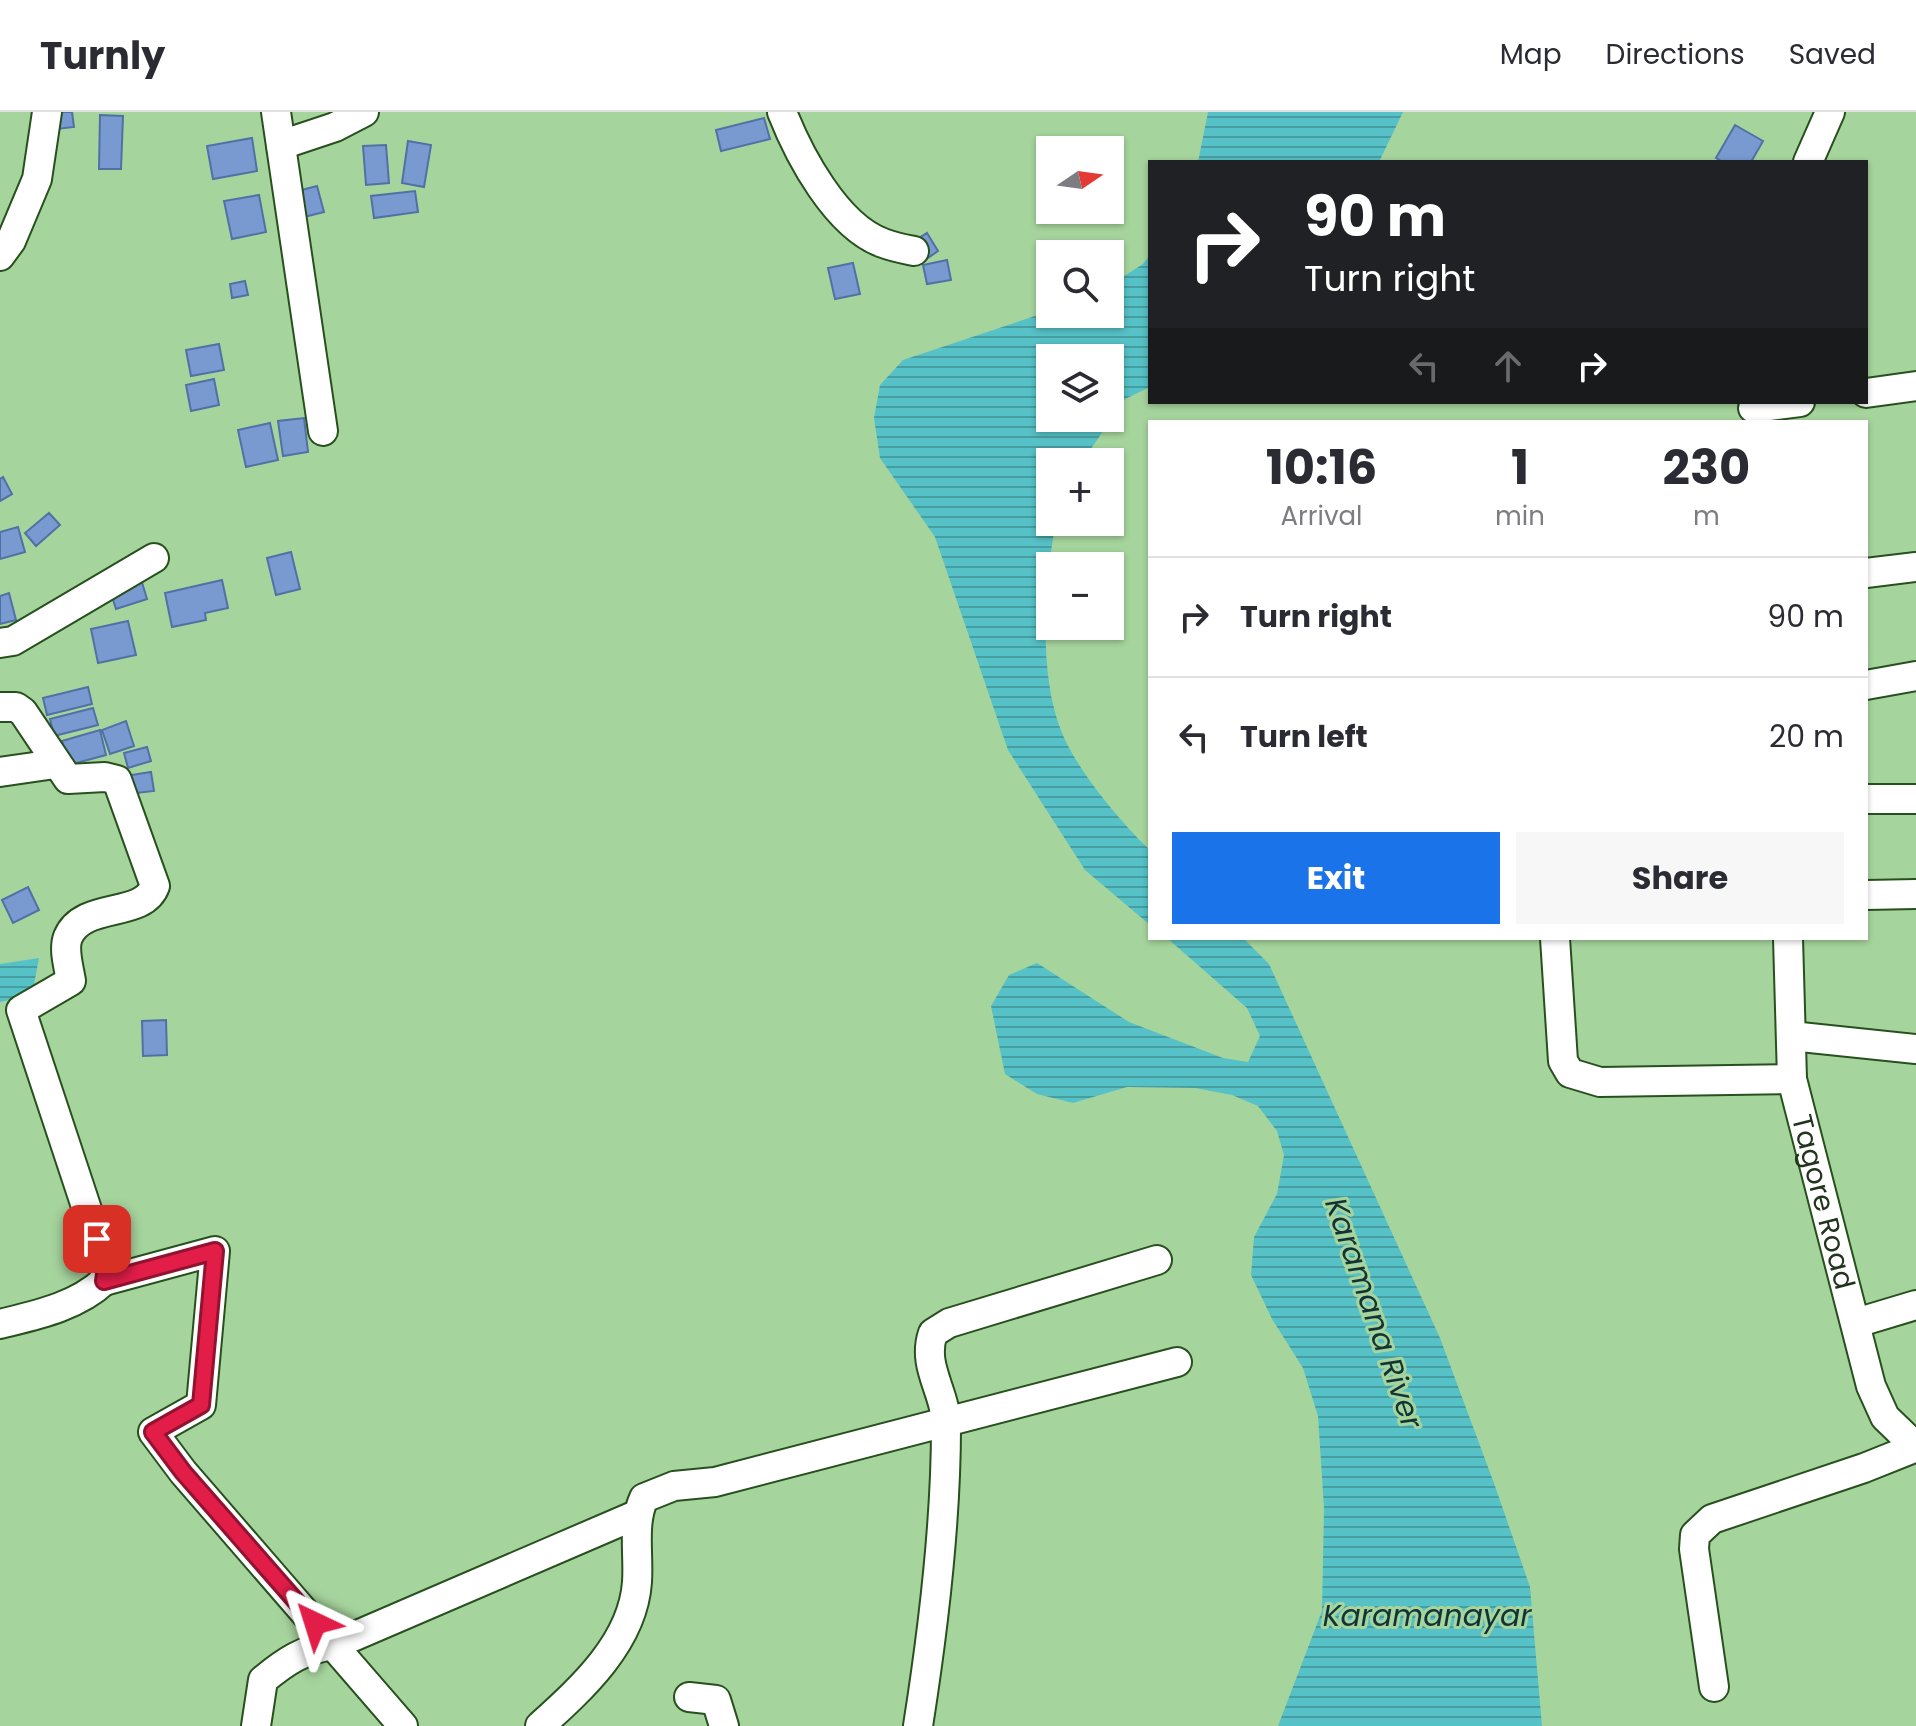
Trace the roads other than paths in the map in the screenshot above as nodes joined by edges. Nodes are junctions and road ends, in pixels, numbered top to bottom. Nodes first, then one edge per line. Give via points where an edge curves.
1 (47, 112) edge
2 (276, 112) edge
3 (364, 112) edge
4 (782, 112) edge
5 (1830, 112) edge
6 (281, 145) junction
7 (1809, 160) edge
8 (914, 251) dead end
9 (0, 256) edge
10 (1916, 386) edge
11 (1868, 393) edge
12 (1790, 404) edge
13 (1754, 411) edge
14 (323, 431) dead end
15 (154, 558) dead end
16 (1916, 567) edge
17 (1868, 573) edge
18 (0, 643) edge
19 (1916, 676) edge
20 (1868, 685) edge
21 (0, 707) edge
22 (55, 764) junction
23 (0, 772) edge
24 (1868, 799) edge
25 (1916, 799) edge
26 (1916, 894) edge
27 (1868, 895) edge
28 (1555, 940) edge
29 (1788, 940) edge
30 (11, 1015) edge
31 (1791, 1036) junction
32 (1916, 1049) edge
33 (1792, 1079) junction
34 (1157, 1260) dead end
35 (104, 1281) junction
36 (1916, 1305) edge
37 (1856, 1323) junction
38 (0, 1324) edge
39 (1177, 1362) dead end
40 (947, 1424) junction
41 (1915, 1447) edge
42 (636, 1515) junction
43 (334, 1645) junction
44 (1714, 1687) dead end
45 (689, 1697) dead end
46 (256, 1726) edge
47 (403, 1726) edge
48 (540, 1726) edge
49 (724, 1726) edge
50 (918, 1726) edge

1 - 9 street via 37,179
2 - 6 street
3 - 6 street
4 - 8 street via 817,181 858,228 881,243
5 - 7 street
6 - 14 street
10 - 11 street
12 - 13 street
15 - 18 street via 13,641
16 - 17 street
19 - 20 street
21 - 22 street via 23,712
22 - 23 street
22 - 30 street via 68,779 117,780 155,886 146,899 87,917 73,929 67,939 71,981
24 - 25 street
26 - 27 street
28 - 33 street via 1563,1061 1570,1073 1600,1082
29 - 31 street, Tagore Road
30 - 35 street via 106,1267
31 - 32 street
31 - 33 street, Tagore Road
33 - 37 street, Tagore Road
34 - 40 street via 949,1323 933,1333 928,1362
35 - 38 street via 72,1302
35 - 43 street via 215,1251 201,1405 153,1432
36 - 37 street
37 - 41 street, Tagore Road via 1871,1386 1885,1417
39 - 40 street
40 - 42 street via 715,1482 657,1491 644,1498
40 - 50 street via 931,1645
41 - 44 street via 1701,1526 1694,1549
42 - 43 street
42 - 48 street via 639,1562 629,1621 576,1693
43 - 46 street via 285,1661 263,1680
43 - 47 street
45 - 49 street via 716,1700

